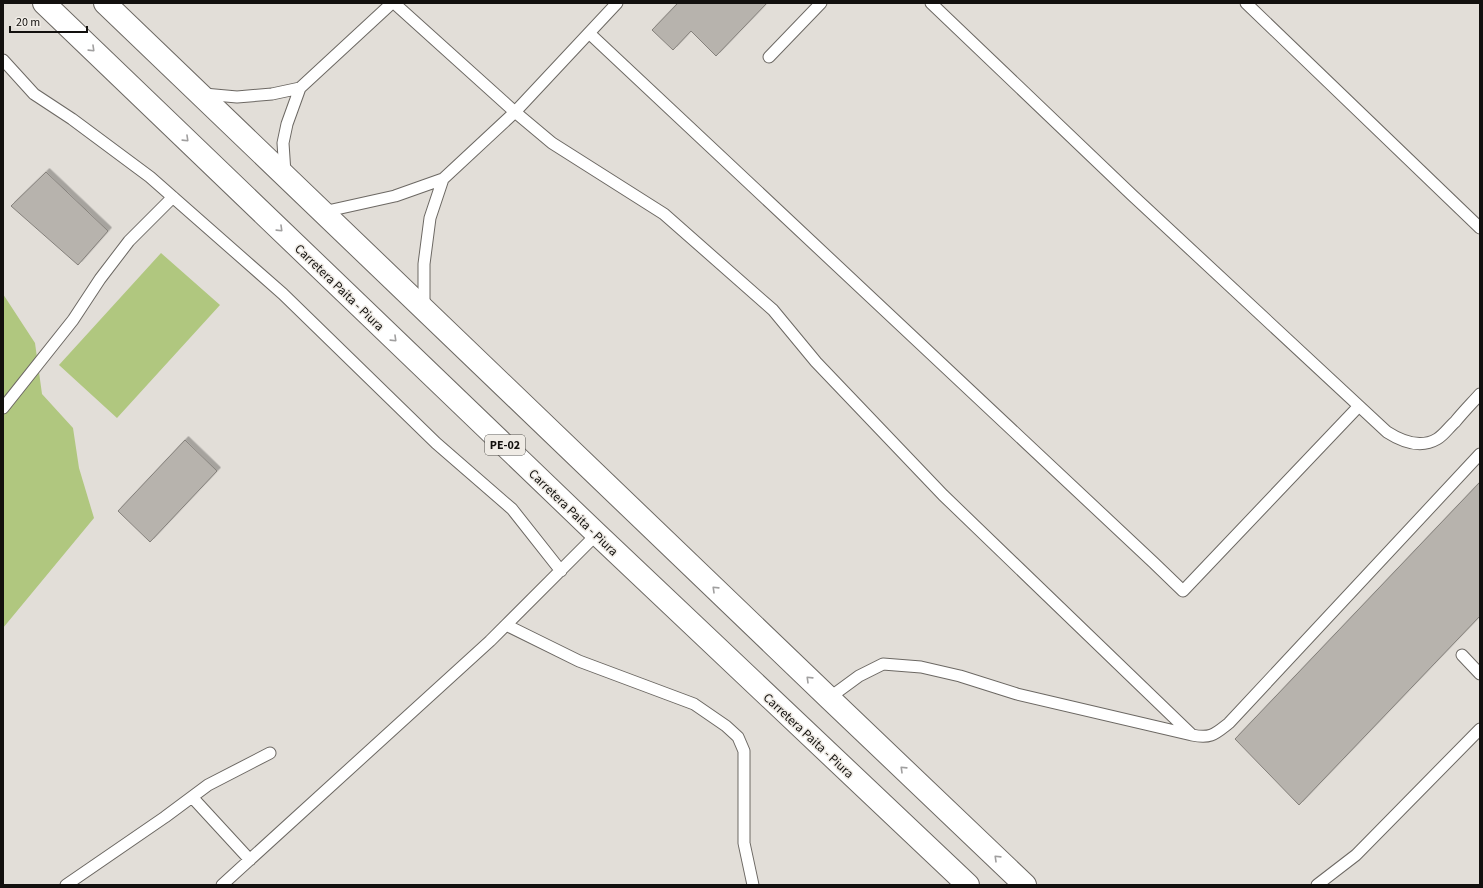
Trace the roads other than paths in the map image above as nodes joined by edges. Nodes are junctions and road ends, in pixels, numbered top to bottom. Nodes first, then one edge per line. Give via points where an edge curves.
1 (44, 3) edge
2 (105, 3) edge
3 (393, 3) edge
4 (617, 3) edge
5 (821, 3) edge
6 (931, 3) edge
7 (1246, 3) edge
8 (589, 33) junction
9 (770, 57) dead end
10 (3, 60) edge
11 (300, 88) junction
12 (199, 93) junction
13 (515, 112) junction
14 (285, 176) junction
15 (444, 179) junction
16 (173, 196) junction
17 (323, 212) junction
18 (1480, 228) edge
19 (424, 310) junction
20 (1480, 394) edge
21 (1359, 406) junction
22 (3, 408) edge
23 (1480, 454) edge
24 (597, 534) junction
25 (561, 571) junction
26 (506, 625) junction
27 (1462, 655) dead end
28 (1480, 674) edge
29 (829, 698) junction
30 (1480, 729) edge
31 (1192, 735) junction
32 (270, 753) dead end
33 (192, 797) junction
34 (250, 860) junction
35 (66, 885) edge
36 (222, 885) edge
37 (753, 885) edge
38 (968, 885) edge
39 (1025, 885) edge
40 (1317, 885) edge

1 -> 24 highway, Carretera Paita - Piura / PE-02
2 - 12 highway
3 - 11 lane
3 - 13 lane
4 - 8 lane
5 - 9 lane
6 - 21 lane
7 - 18 lane
8 - 13 lane
8 - 21 lane via 1183,591
10 - 16 lane via 34,94 84,128
11 - 12 lane via 237,97
11 - 14 lane via 283,144
12 - 14 highway
13 - 15 lane
13 - 31 lane via 552,143 664,214 773,310 816,362 944,495
14 - 17 highway
15 - 17 lane via 395,196
15 - 19 lane via 430,218 424,264
16 - 22 lane via 130,241 100,279 74,320
16 - 25 lane via 283,294 436,443 512,509
17 - 19 highway
29 -> 19 highway
20 - 21 lane via 1445,432 1436,440 1426,443 1413,444 1399,439 1387,432
23 - 31 lane via 1229,723 1214,735
24 - 25 lane
24 - 38 highway, Carretera Paita - Piura / PE-02
25 - 26 lane
26 - 34 lane
26 - 37 lane via 579,661 694,704 738,737 744,751 744,843
27 - 28 lane
29 - 31 lane via 859,676 883,664 921,667 1017,694
39 -> 29 highway
30 - 40 lane via 1356,855
32 - 33 lane via 208,785
33 - 34 lane
33 - 35 lane
34 - 36 lane

